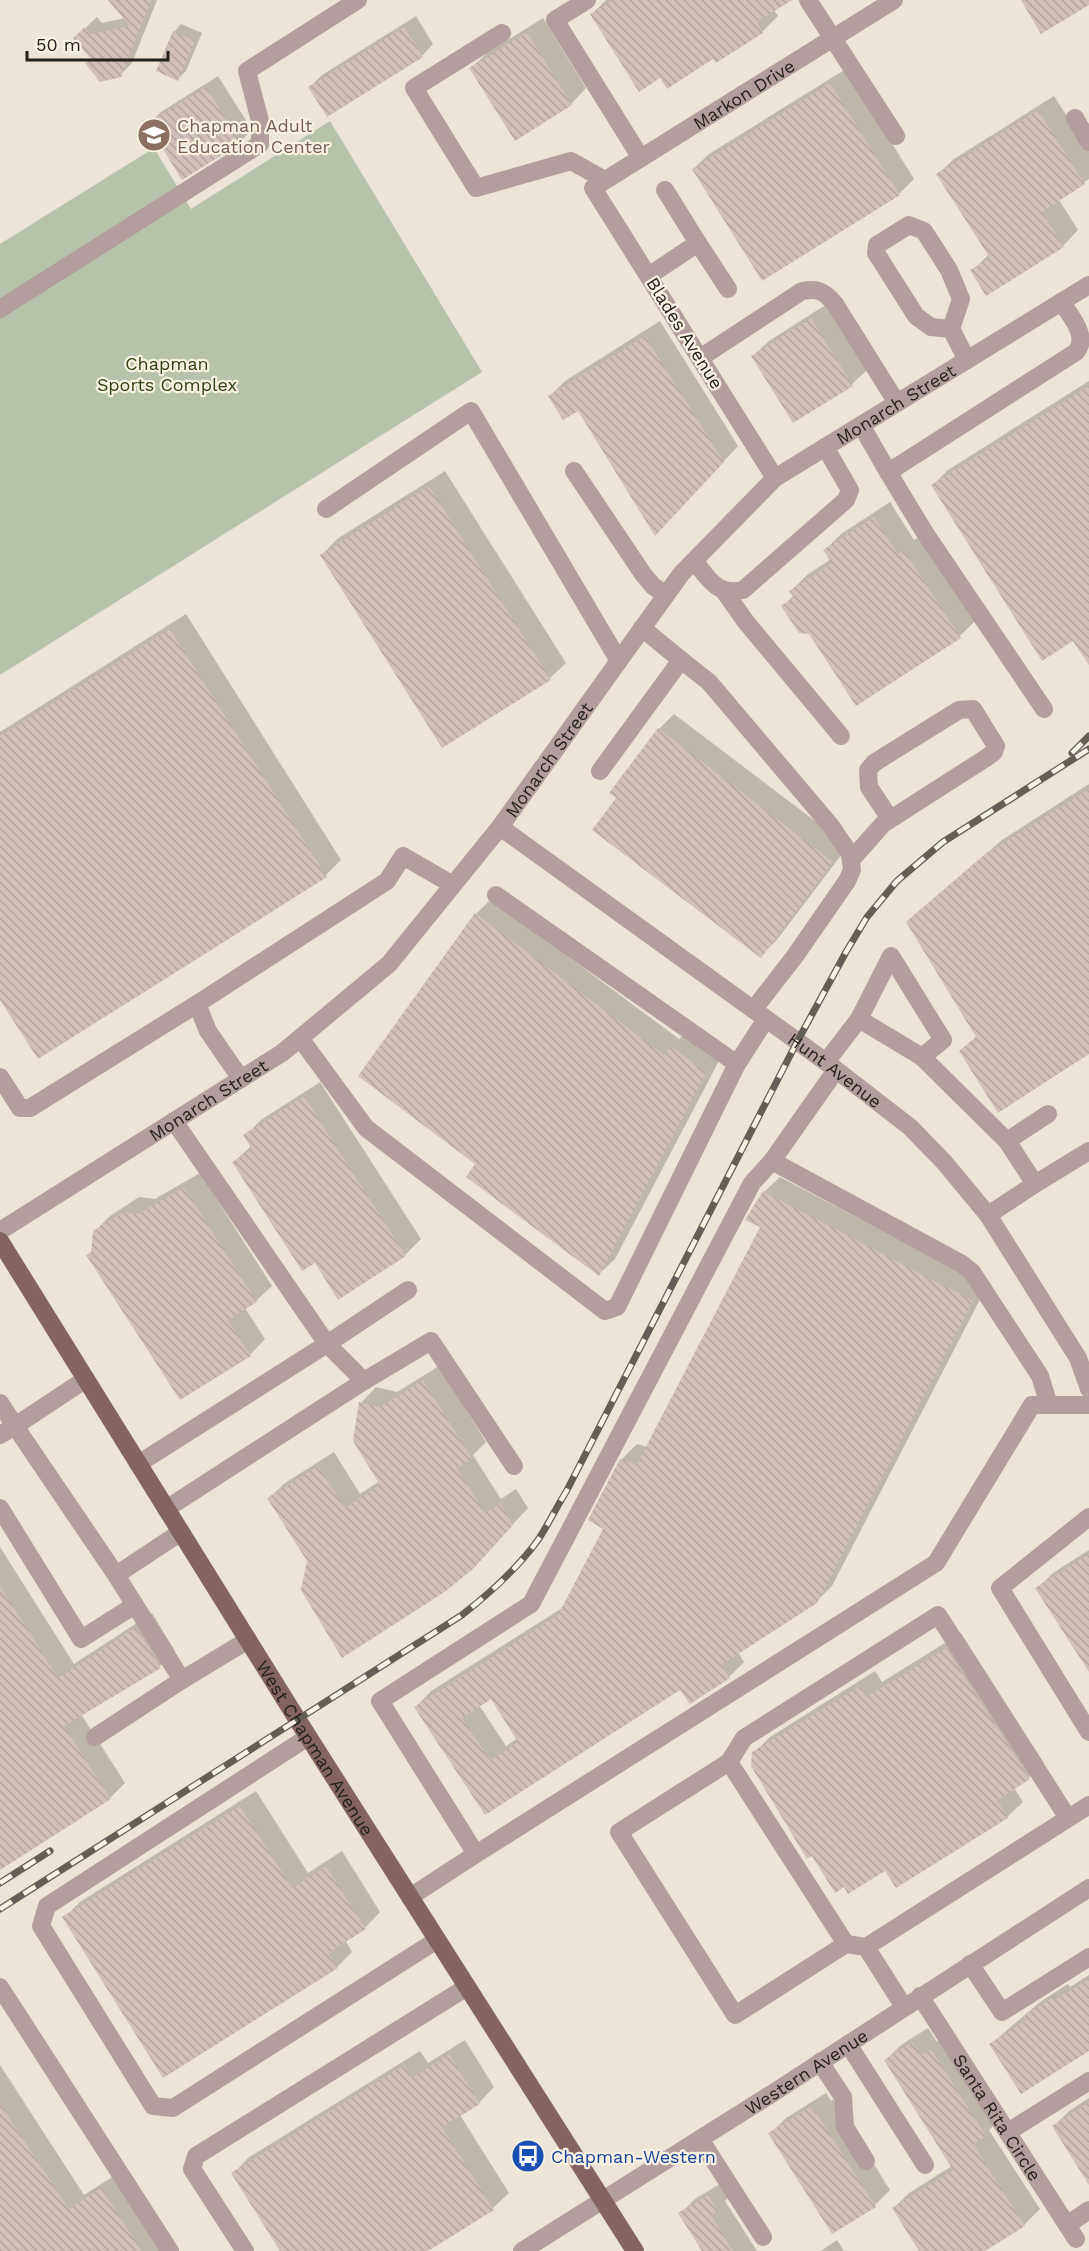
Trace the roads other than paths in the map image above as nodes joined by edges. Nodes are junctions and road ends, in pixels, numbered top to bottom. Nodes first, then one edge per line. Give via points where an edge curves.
1 (358, 0) edge
2 (587, 0) edge
3 (808, 0) edge
4 (894, 0) edge
5 (869, 7) edge
6 (502, 33) dead end
7 (833, 38) junction
8 (1075, 118) dead end
9 (896, 136) dead end
10 (1089, 142) edge
11 (641, 158) junction
12 (599, 184) junction
13 (665, 190) dead end
14 (698, 243) junction
15 (650, 275) junction
16 (1089, 285) edge
17 (728, 289) dead end
18 (1061, 302) junction
19 (0, 309) edge
20 (951, 329) junction
21 (700, 358) junction
22 (967, 360) junction
23 (897, 403) junction
24 (861, 425) junction
25 (825, 447) junction
26 (574, 471) dead end
27 (888, 472) junction
28 (775, 478) junction
29 (326, 509) dead end
30 (694, 561) junction
31 (724, 591) junction
32 (666, 595) junction
33 (642, 628) junction
34 (681, 660) junction
35 (619, 661) junction
36 (1044, 709) dead end
37 (841, 736) dead end
38 (600, 771) dead end
39 (890, 819) junction
40 (500, 827) junction
41 (851, 860) junction
42 (453, 885) junction
43 (496, 895) dead end
44 (197, 1004) junction
45 (760, 1014) junction
46 (859, 1019) junction
47 (300, 1038) junction
48 (922, 1057) junction
49 (737, 1064) junction
50 (831, 1066) junction
51 (0, 1077) edge
52 (241, 1079) junction
53 (1047, 1114) dead end
54 (174, 1121) junction
55 (1007, 1141) junction
56 (1089, 1152) edge
57 (772, 1161) junction
58 (1035, 1184) junction
59 (988, 1215) junction
60 (0, 1231) edge
61 (0, 1241) edge
62 (408, 1290) dead end
63 (327, 1344) junction
64 (86, 1379) junction
65 (364, 1381) junction
66 (1089, 1389) edge
67 (0, 1403) edge
68 (1049, 1405) junction
69 (1089, 1405) edge
70 (7, 1430) edge
71 (138, 1464) junction
72 (514, 1466) dead end
73 (0, 1508) edge
74 (166, 1509) junction
75 (1089, 1517) edge
76 (181, 1532) junction
77 (116, 1575) junction
78 (135, 1605) junction
79 (248, 1640) junction
80 (182, 1680) junction
81 (1089, 1732) edge
82 (95, 1737) dead end
83 (308, 1737) junction
84 (729, 1762) junction
85 (1089, 1805) edge
86 (1068, 1818) junction
87 (476, 1854) junction
88 (1087, 1893) edge
89 (410, 1897) junction
90 (437, 1940) junction
91 (846, 1944) junction
92 (866, 1947) junction
93 (1089, 1957) edge
94 (970, 1964) junction
95 (0, 1987) edge
96 (467, 1987) junction
97 (921, 1996) junction
98 (904, 2007) junction
99 (848, 2044) junction
100 (820, 2062) junction
101 (1089, 2081) edge
102 (1008, 2132) junction
103 (700, 2139) junction
104 (866, 2161) dead end
105 (925, 2165) dead end
106 (602, 2200) junction
107 (1089, 2210) edge
108 (763, 2237) dead end
109 (1076, 2239) edge
110 (170, 2251) edge
111 (245, 2251) edge
112 (522, 2251) edge
113 (634, 2251) edge

1 - 19 street via 247,71 260,121 260,144
2 - 11 street via 555,20
3 - 7 street
4 - 5 street, Markon Drive
5 - 7 street, Markon Drive
6 - 12 street via 414,88 476,188 571,161
7 - 9 street
7 - 11 street, Markon Drive
8 - 10 street
11 - 12 street, Markon Drive
12 - 15 street, Blades Avenue
13 - 14 street
14 - 15 street
14 - 17 street
15 - 21 street, Blades Avenue
16 - 18 street, Monarch Street
18 - 22 street, Monarch Street
18 - 27 street via 1082,338 1076,352
20 - 20 street via 961,299 949,270 924,231 909,225 877,245 876,253 916,316 931,327
20 - 22 street
21 - 23 street via 802,291 815,289 826,293 835,304
21 - 28 street, Blades Avenue
22 - 23 street, Monarch Street
23 - 24 street, Monarch Street
24 - 25 street, Monarch Street
24 - 27 street
25 - 28 street, Monarch Street
25 - 31 street via 850,490 846,500 743,590
26 - 32 street via 643,574
27 - 36 street
28 - 30 street, Monarch Street
29 - 35 street via 471,411
30 - 31 street
30 - 32 street, Monarch Street
31 - 37 street
32 - 33 street, Monarch Street
33 - 34 street
33 - 35 street, Monarch Street
34 - 38 street
34 - 41 street via 709,682 732,709 831,826
35 - 40 street, Monarch Street
39 - 39 street via 994,752 994,739 973,709 959,710 868,770 869,787
39 - 41 street
40 - 42 street, Monarch Street
40 - 45 street, Hunt Avenue
41 - 45 street via 847,881
42 - 44 street via 403,856 387,881
42 - 47 street, Monarch Street via 389,964
43 - 49 street
44 - 51 street via 30,1108 20,1108
44 - 52 street via 208,1031
45 - 49 street
45 - 50 street, Hunt Avenue
46 - 48 street
46 - 48 street via 891,956 944,1040
46 - 50 street
47 - 49 street via 366,1128 605,1311 617,1307
47 - 52 street, Monarch Street
48 - 55 street
50 - 57 street
50 - 59 street, Hunt Avenue via 909,1127
52 - 54 street, Monarch Street
53 - 55 street
54 - 60 street, Monarch Street
54 - 63 street
55 - 58 street
56 - 58 street
57 - 68 street via 972,1272 1040,1376
57 - 87 street via 752,1184 531,1604 380,1701
58 - 59 street
59 - 66 street, Hunt Avenue via 1078,1358
61 - 64 main road, West Chapman Avenue
62 - 63 street
63 - 65 street
63 - 71 street
64 - 70 street
64 - 71 main road, West Chapman Avenue
65 - 72 street via 431,1341
65 - 74 street
67 - 70 street
68 - 69 street
68 - 87 street via 1032,1405 936,1563
70 - 77 street
71 - 74 main road, West Chapman Avenue
73 - 78 street via 81,1639
74 - 76 main road, West Chapman Avenue
75 - 81 street via 1000,1588
76 - 77 street
76 - 79 main road, West Chapman Avenue
77 - 78 street
78 - 80 street
79 - 80 street
79 - 83 main road, West Chapman Avenue
80 - 82 street
83 - 89 main road, West Chapman Avenue
83 - 90 street via 46,1906 40,1926 153,2106 173,2108
84 - 86 street via 744,1738 938,1616
84 - 91 street
84 - 91 street via 619,1832 729,2006 735,2015
85 - 86 street
86 - 92 street
87 - 89 street
88 - 94 street, Western Avenue
89 - 90 main road, West Chapman Avenue
90 - 96 main road, West Chapman Avenue
91 - 92 street
92 - 98 street
93 - 94 street via 1002,2012
94 - 97 street, Western Avenue
95 - 110 street
96 - 106 main road, West Chapman Avenue
96 - 111 street via 196,2156 192,2169
97 - 98 street, Western Avenue
97 - 102 street, Santa Rita Circle
98 - 99 street, Western Avenue
99 - 100 street, Western Avenue
99 - 105 street
100 - 103 street, Western Avenue
100 - 104 street via 843,2097 845,2127
101 - 102 street
102 - 109 street, Santa Rita Circle
103 - 106 street, Western Avenue
103 - 108 street
106 - 112 street, Western Avenue
106 - 113 main road, West Chapman Avenue
107 - 109 street

